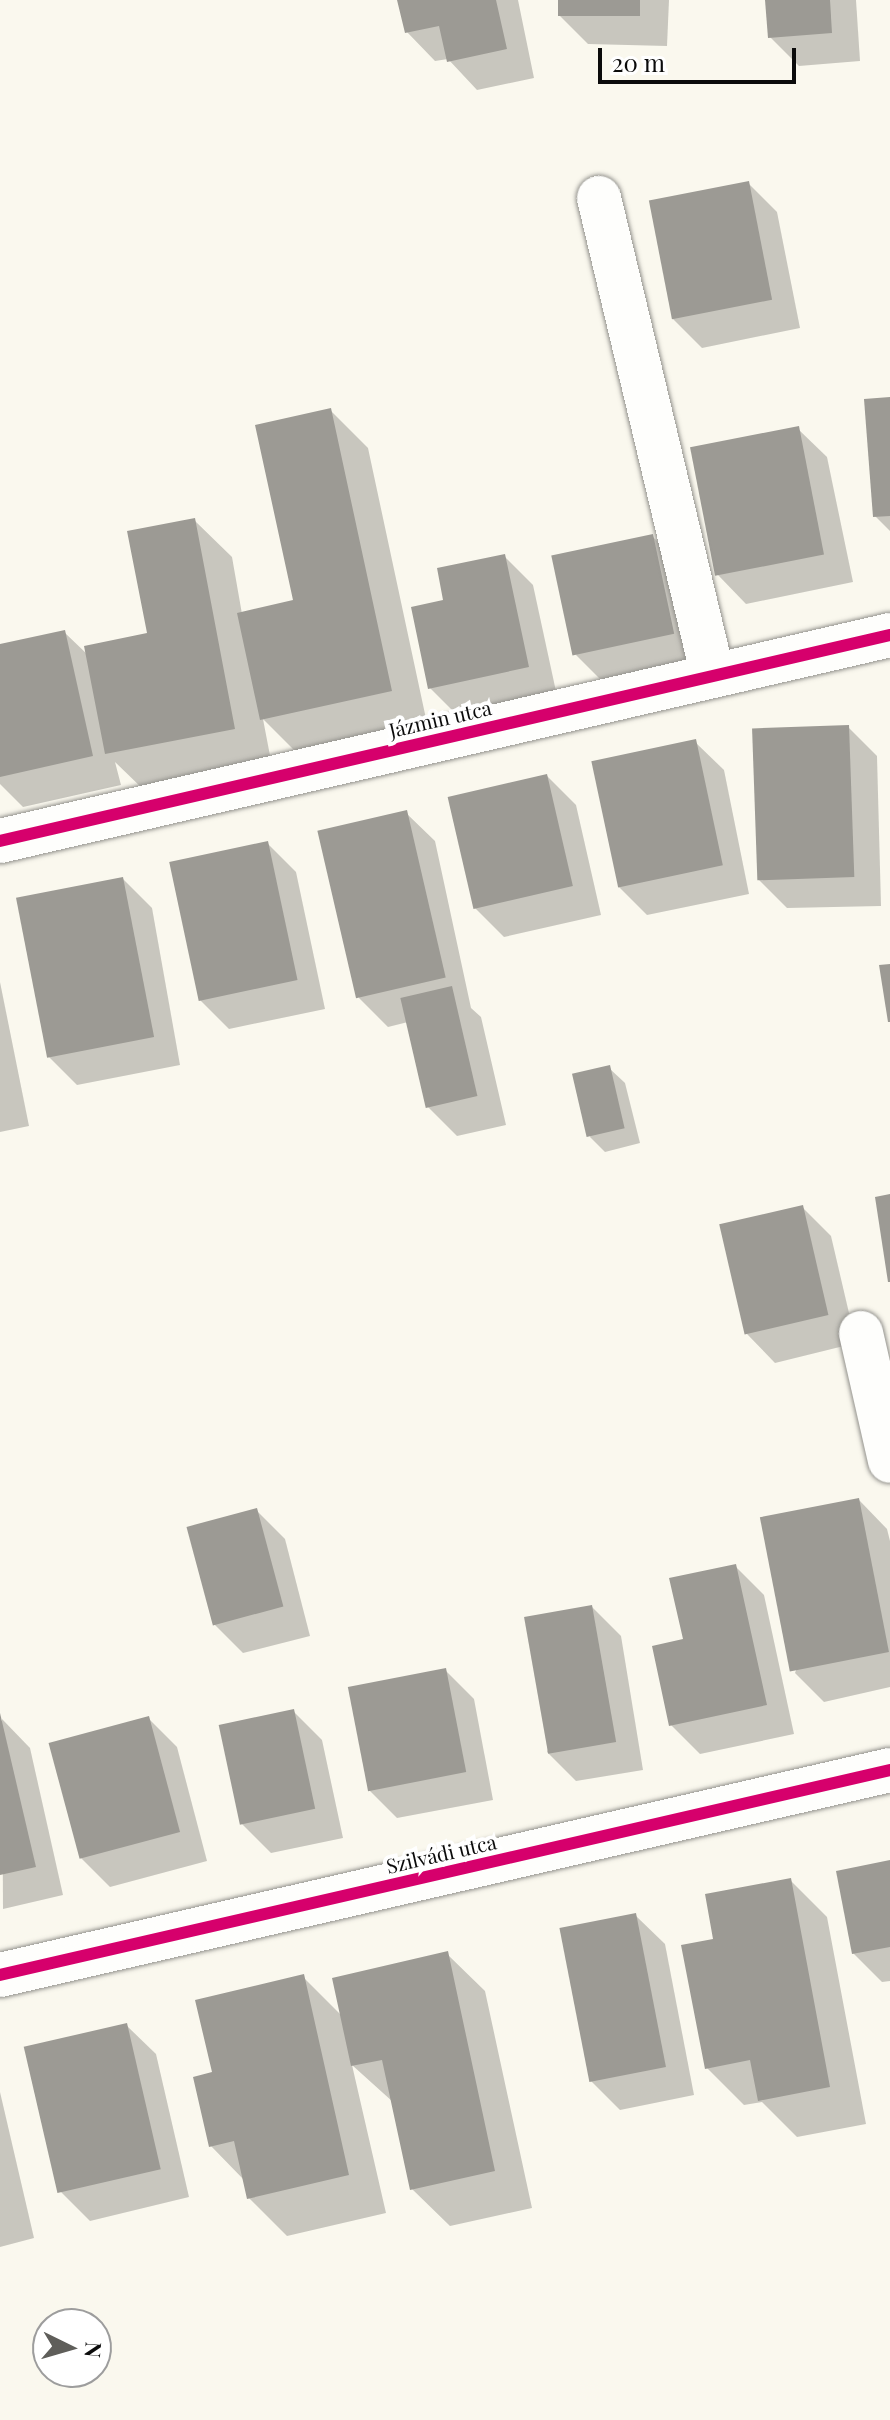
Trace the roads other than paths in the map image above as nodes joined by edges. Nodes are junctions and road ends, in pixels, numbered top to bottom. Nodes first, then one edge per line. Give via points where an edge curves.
1 (599, 198) dead end
2 (890, 635) edge
3 (713, 676) junction
4 (0, 841) edge
5 (861, 1333) dead end
6 (890, 1461) edge
7 (890, 1770) edge
8 (0, 1975) edge

1 - 3 street
2 - 3 street, Jázmin utca
3 - 4 street, Jázmin utca
5 - 6 street
7 - 8 street, Szilvádi utca

